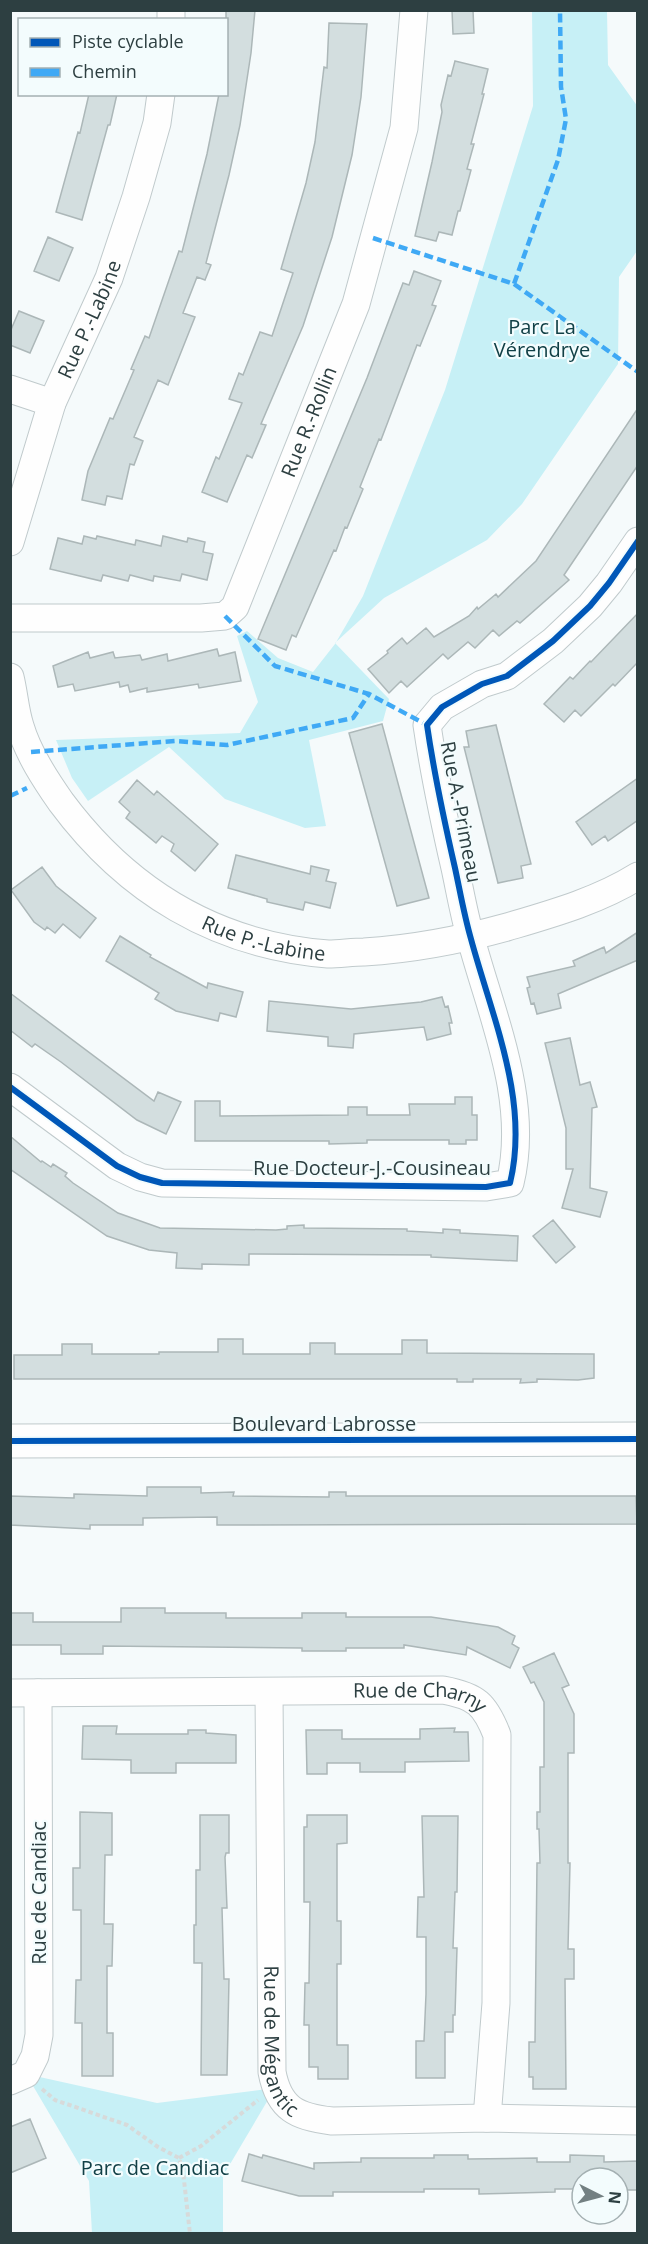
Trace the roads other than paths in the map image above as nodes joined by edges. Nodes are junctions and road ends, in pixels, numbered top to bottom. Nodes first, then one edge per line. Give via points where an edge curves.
1 (414, 10) edge
2 (161, 96) edge
3 (10, 389) edge
4 (52, 403) junction
5 (638, 541) edge
6 (10, 542) edge
7 (10, 618) edge
8 (10, 677) edge
9 (638, 876) edge
10 (470, 937) junction
11 (10, 1087) edge
12 (638, 1439) edge
13 (10, 1442) edge
14 (269, 1692) junction
15 (10, 1693) edge
16 (38, 1693) junction
17 (18, 2078) edge
18 (487, 2118) junction
19 (638, 2121) edge

1 - 7 street, Rue R.-Rollin via 404,128 356,304 235,607 225,616 201,618
2 - 4 street, Rue P.-Labine via 136,197 109,278
3 - 4 street
4 - 6 street, Rue P.-Labine
5 - 10 street, Rue A.-Primeau via 590,606 553,641 507,676 482,684 442,707 427,725 434,776
8 - 10 street, Rue P.-Labine via 20,727 45,779 83,832 121,869 162,900 224,932 329,954 396,950
9 - 10 street, Rue P.-Labine via 556,913
10 - 11 street, Rue Docteur-J.-Cousineau via 504,1053 517,1125 510,1183 486,1187 162,1183 140,1178 117,1166
12 - 13 main road, Boulevard Labrosse
14 - 16 street, Rue de Charny
14 - 18 street, Rue de Mégantic via 271,2046 275,2088 284,2105 314,2119
14 - 18 street, Rue de Charny via 443,1690 478,1701 489,1716 497,1735 496,1992
15 - 16 street, Rue de Charny
16 - 17 street, Rue de Candiac via 39,2035 35,2056
18 - 19 street, Rue de Mégantic

